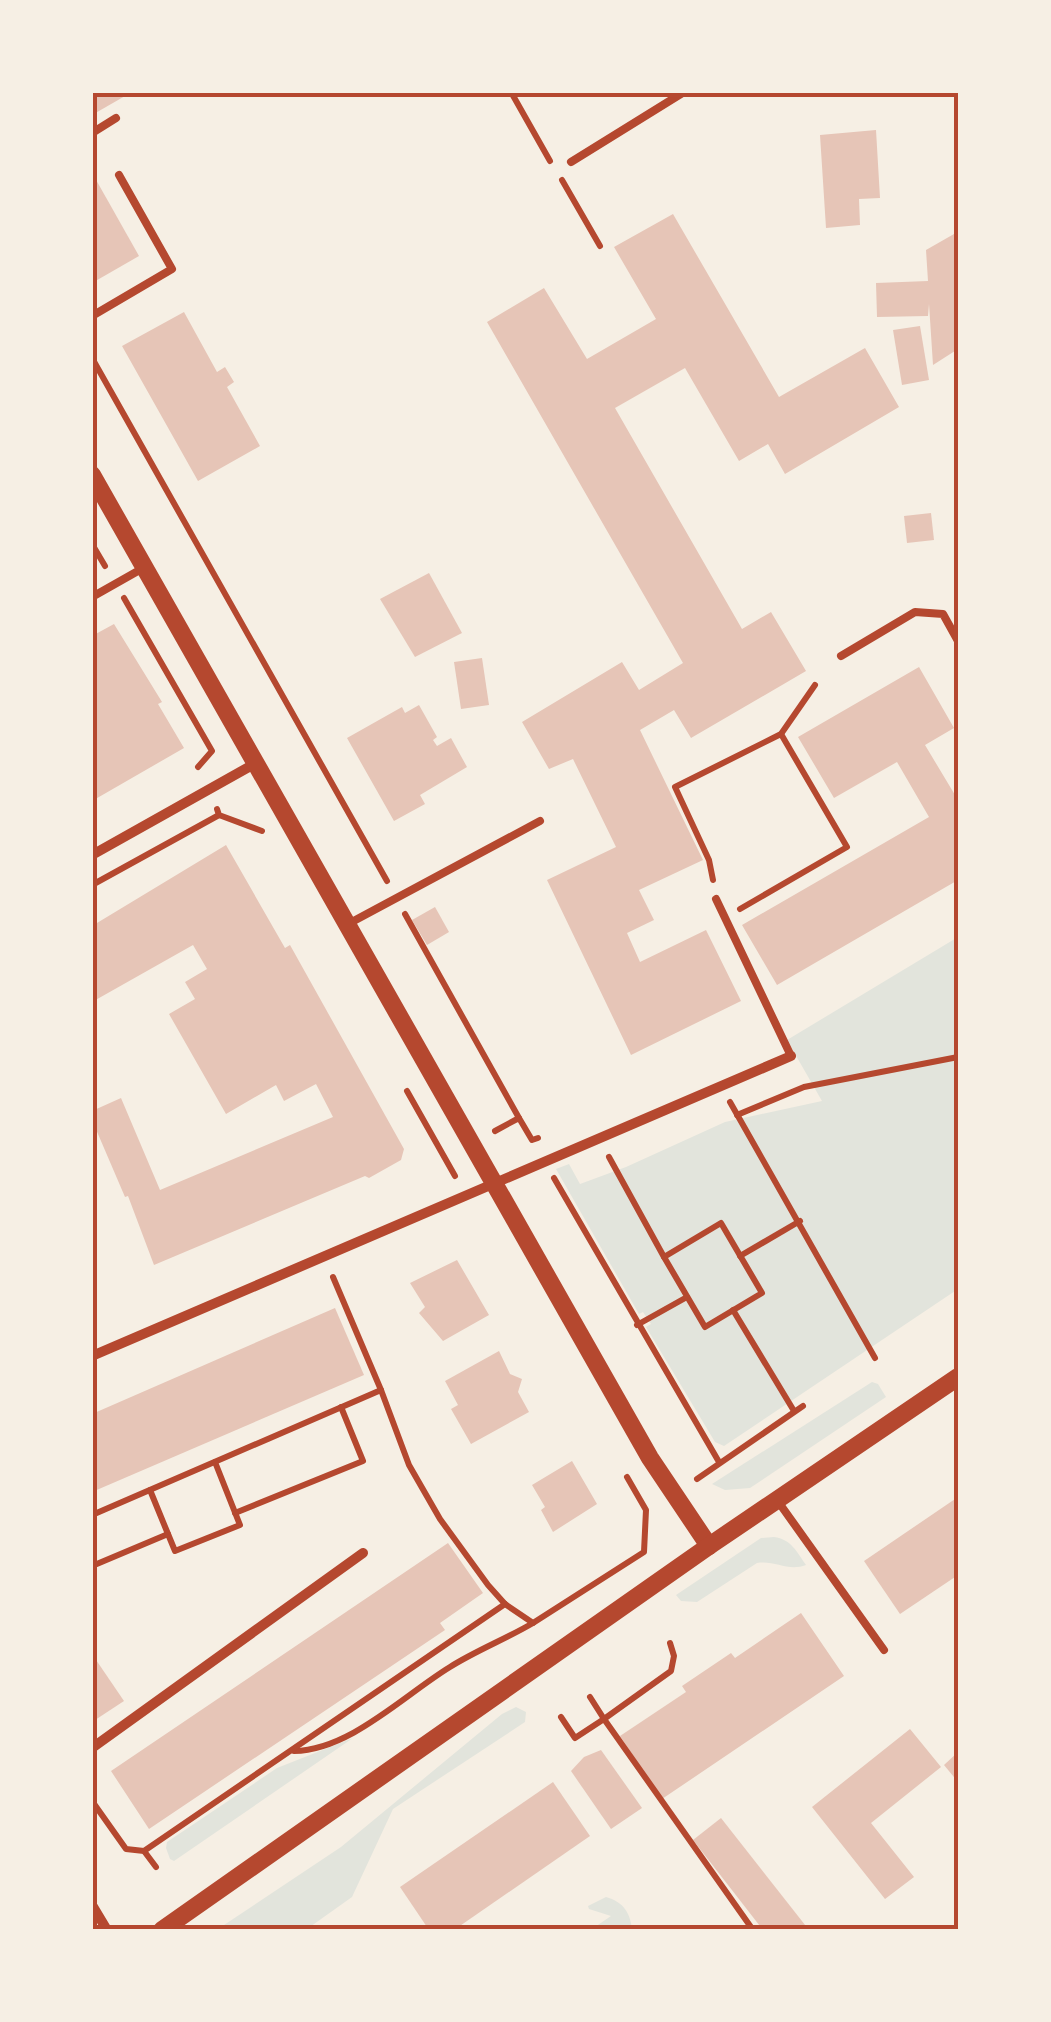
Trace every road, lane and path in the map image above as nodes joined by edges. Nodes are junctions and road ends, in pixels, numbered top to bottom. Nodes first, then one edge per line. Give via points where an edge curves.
1 (684, 92) edge
2 (116, 118) dead end
3 (92, 132) edge
4 (571, 162) dead end
5 (119, 175) dead end
6 (92, 316) edge
7 (92, 358) edge
8 (92, 476) edge
9 (92, 544) edge
10 (145, 567) junction
11 (116, 584) junction
12 (92, 597) edge
13 (958, 640) edge
14 (841, 656) dead end
15 (815, 685) dead end
16 (782, 734) junction
17 (256, 763) junction
18 (199, 776) dead end
19 (540, 822) dead end
20 (270, 846) dead end
21 (92, 855) edge
22 (92, 886) edge
23 (396, 898) junction
24 (716, 899) joint
25 (724, 918) junction
26 (348, 924) junction
27 (790, 1056) joint
28 (958, 1056) edge
29 (721, 1086) junction
30 (405, 1088) dead end
31 (738, 1114) junction
32 (520, 1118) junction
33 (496, 1130) dead end
34 (550, 1132) dead end
35 (600, 1138) junction
36 (532, 1140) junction
37 (545, 1162) junction
38 (496, 1184) junction
39 (466, 1196) junction
40 (800, 1221) junction
41 (664, 1256) junction
42 (740, 1256) junction
43 (324, 1257) junction
44 (688, 1297) junction
45 (733, 1310) junction
46 (637, 1325) junction
47 (92, 1356) edge
48 (875, 1358) dead end
49 (958, 1377) edge
50 (382, 1390) junction
51 (803, 1406) dead end
52 (341, 1407) junction
53 (794, 1412) junction
54 (618, 1460) dead end
55 (215, 1462) junction
56 (719, 1462) junction
57 (697, 1479) dead end
58 (150, 1490) junction
59 (777, 1500) junction
60 (235, 1513) junction
61 (92, 1515) edge
62 (168, 1534) junction
63 (709, 1546) junction
64 (363, 1553) dead end
65 (92, 1566) edge
66 (505, 1604) junction
67 (533, 1622) junction
68 (670, 1643) dead end
69 (884, 1650) dead end
70 (590, 1697) dead end
71 (561, 1717) dead end
72 (604, 1719) junction
73 (92, 1748) edge
74 (292, 1750) junction
75 (92, 1801) edge
76 (144, 1851) junction
77 (156, 1867) dead end
78 (92, 1905) edge
79 (107, 1930) edge
80 (162, 1930) edge
81 (752, 1930) edge

1 - 4 lane
2 - 3 lane
5 - 6 lane via 172,269
7 - 23 path
8 - 10 street
9 - 11 path
10 - 11 lane
10 - 17 street
11 - 12 lane
11 - 18 path via 212,751
13 - 14 lane via 943,614 916,612
15 - 16 path
16 - 24 path via 675,787 709,860
16 - 25 path via 847,847
17 - 21 street
17 - 26 street
19 - 23 lane
20 - 22 path via 261,829 217,811
23 - 26 lane
23 - 32 path
24 - 25 lane
25 - 27 lane
26 - 38 street
27 - 29 street
28 - 31 path via 804,1087
29 - 31 path
29 - 35 street
30 - 39 path
31 - 40 path
32 - 33 path
32 - 36 path
34 - 36 path
35 - 37 street
35 - 41 path
36 - 37 path
37 - 38 street
37 - 46 path
38 - 39 street
38 - 63 street via 650,1458
39 - 43 street
40 - 42 path
40 - 48 path
41 - 42 path via 721,1223
41 - 44 path
42 - 45 path via 762,1293
43 - 47 street
43 - 50 path
44 - 45 path via 705,1327
44 - 46 path
45 - 53 path
46 - 56 path
49 - 59 street
50 - 52 path
50 - 66 path via 409,1465 440,1519
51 - 53 path
52 - 55 path
52 - 60 path via 363,1461
53 - 56 path
54 - 67 path via 646,1510 644,1552
55 - 58 path
55 - 60 path
56 - 57 path
58 - 61 path
58 - 62 path
59 - 63 street
59 - 69 lane
60 - 62 path via 240,1525 175,1551
62 - 65 path
63 - 80 street
64 - 73 street
66 - 67 path
66 - 74 path
67 - 74 path via 451,1666 361,1728 309,1750
68 - 72 path via 670,1671
70 - 72 path
71 - 72 path via 575,1738
72 - 81 path
74 - 76 path
75 - 76 path via 126,1849
76 - 77 path
78 - 79 street

